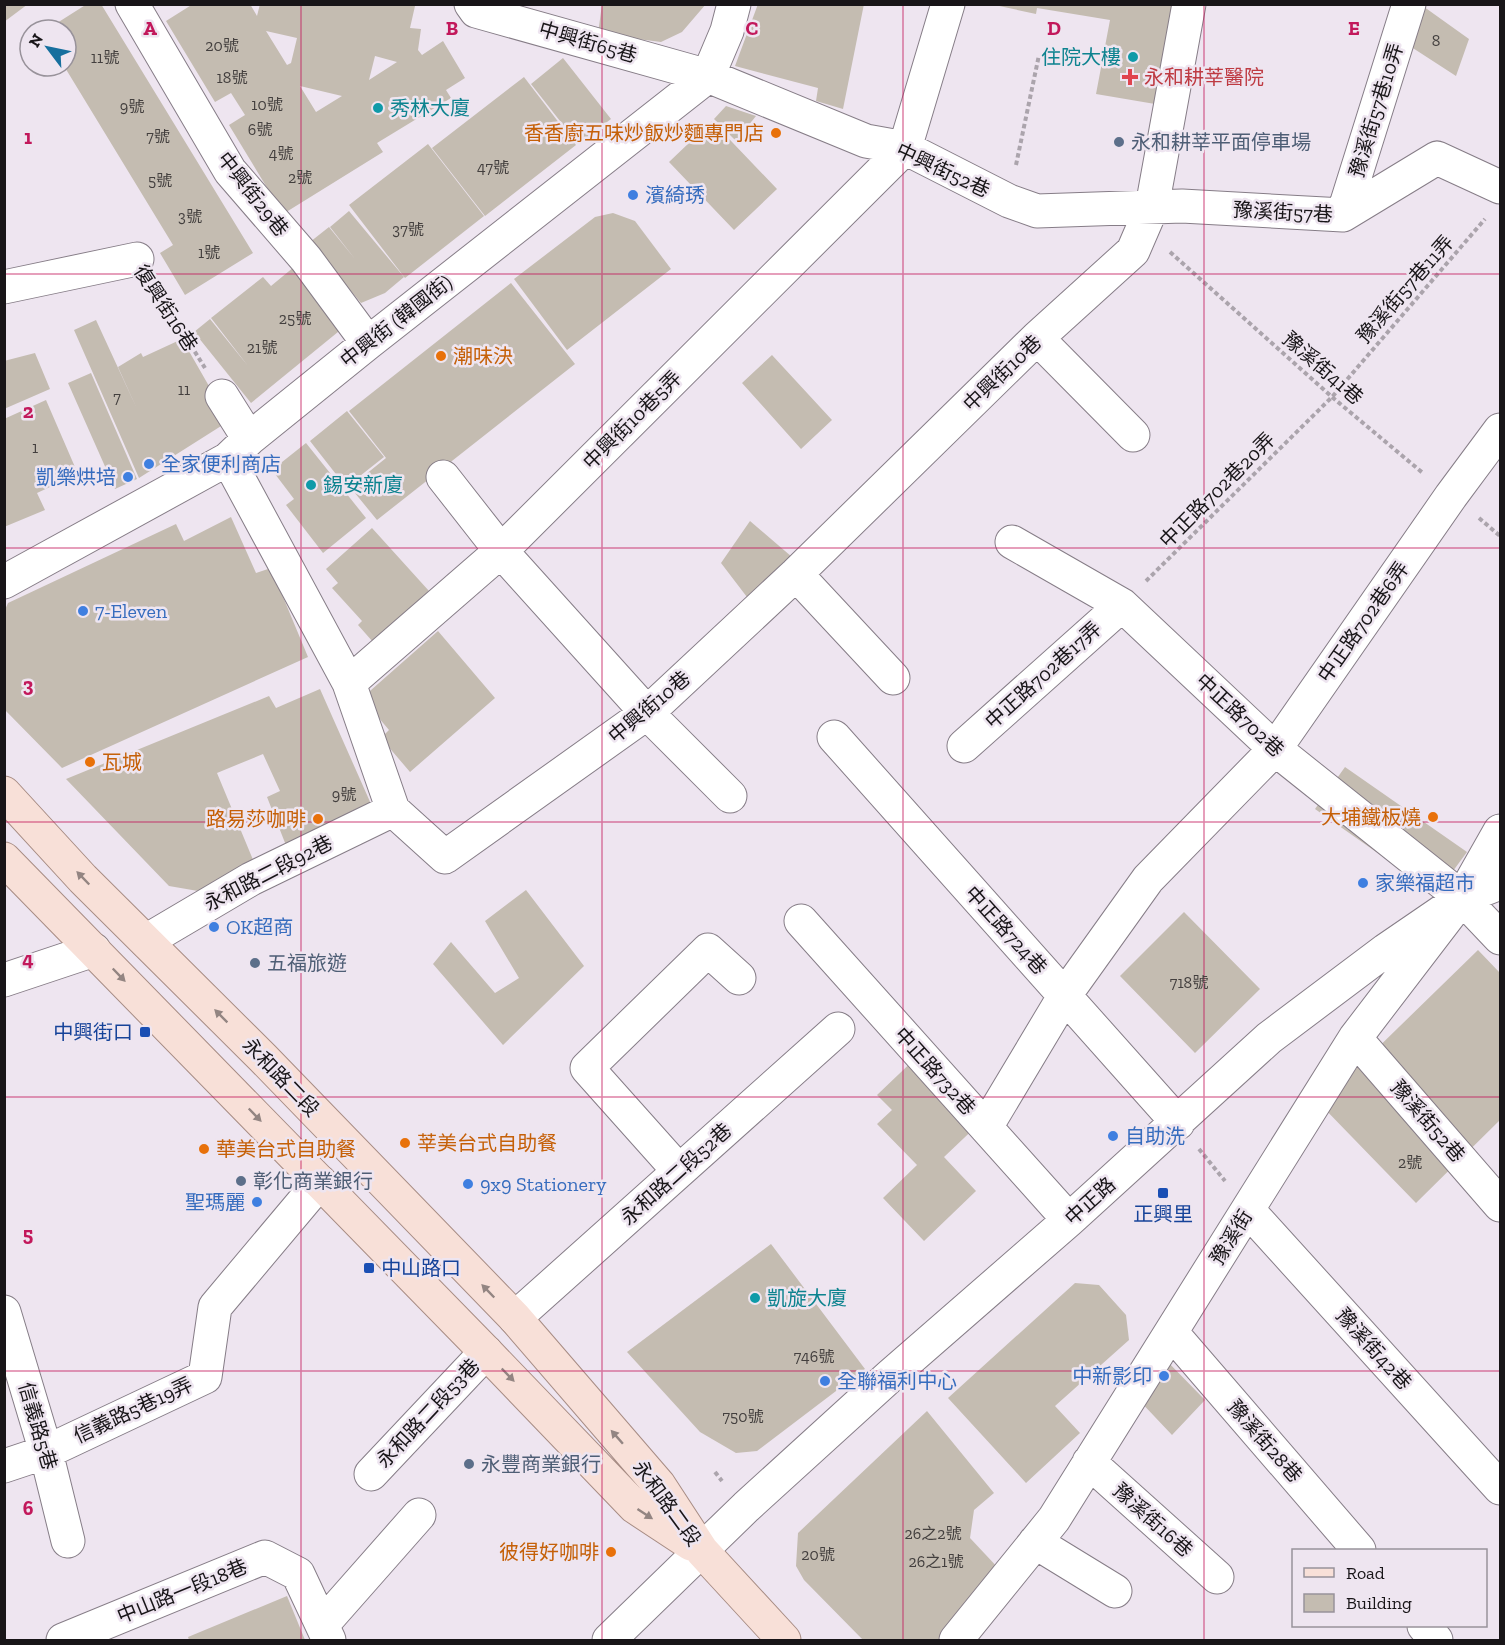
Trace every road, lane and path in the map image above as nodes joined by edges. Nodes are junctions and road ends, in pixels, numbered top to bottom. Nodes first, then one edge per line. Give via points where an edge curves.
1 (132, 4) edge
2 (471, 4) edge
3 (734, 4) edge
4 (948, 4) edge
5 (1189, 4) edge
6 (1409, 4) edge
7 (1039, 54) dead end
8 (708, 76) junction
9 (905, 148) junction
10 (1500, 187) edge
11 (1009, 201) junction
12 (1152, 207) junction
13 (1343, 215) junction
14 (1485, 218) dead end
15 (137, 259) joint
16 (4, 287) edge
17 (1037, 338) junction
18 (368, 343) junction
19 (222, 396) joint
20 (1332, 397) junction
21 (1500, 430) edge
22 (1132, 435) dead end
23 (238, 449) junction
24 (443, 477) dead end
25 (1451, 496) junction
26 (1500, 536) edge
27 (1012, 542) dead end
28 (501, 551) junction
29 (796, 574) junction
30 (4, 582) edge
31 (1122, 605) junction
32 (893, 678) dead end
33 (349, 683) junction
34 (647, 713) junction
35 (834, 737) dead end
36 (964, 746) dead end
37 (1275, 748) junction
38 (4, 793) edge
39 (730, 796) dead end
40 (393, 810) junction
41 (1500, 831) edge
42 (4, 859) edge
43 (1500, 883) edge
44 (1462, 898) junction
45 (801, 921) dead end
46 (1500, 938) edge
47 (146, 941) junction
48 (94, 950) junction
49 (739, 978) dead end
50 (4, 980) edge
51 (1065, 996) junction
52 (838, 1029) dead end
53 (1355, 1038) junction
54 (1178, 1123) junction
55 (986, 1127) junction
56 (680, 1171) junction
57 (320, 1182) junction
58 (1500, 1205) edge
59 (1248, 1210) junction
60 (1069, 1220) junction
61 (4, 1312) edge
62 (514, 1318) junction
63 (1172, 1332) junction
64 (486, 1352) junction
65 (46, 1452) junction
66 (1089, 1462) junction
67 (4, 1466) edge
68 (371, 1474) dead end
69 (1500, 1488) edge
70 (419, 1515) dead end
71 (68, 1541) dead end
72 (1035, 1542) junction
73 (1357, 1549) edge
74 (702, 1551) junction
75 (1217, 1577) dead end
76 (1115, 1591) dead end
77 (1425, 1627) edge
78 (325, 1633) edge
79 (63, 1640) edge
80 (609, 1641) edge
81 (640, 1641) edge
82 (784, 1641) edge
83 (956, 1641) edge
84 (1437, 1641) edge

1 - 18 street, 中興街29巷 via 230,171 306,259
2 - 8 street, 中興街65巷 via 476,11
3 - 8 street, 中興街 (韓國街)
4 - 9 street
5 - 12 street, 中興街10巷
6 - 13 street, 豫溪街57巷10弄
7 - 11 path
8 - 9 street, 中興街52巷 via 866,141
8 - 18 street, 中興街 (韓國街)
9 - 11 street, 中興街52巷
9 - 28 street, 中興街10巷5弄
10 - 13 street, 豫溪街57巷 via 1437,158
11 - 12 street, 中興街52巷 via 1037,211
12 - 13 street, 豫溪街57巷
12 - 17 street, 中興街10巷 via 1133,251
12 - 20 path, 豫溪街41巷 via 1155,240
14 - 20 path, 豫溪街57巷11弄
15 - 16 street, 復興街16巷
15 - 19 path, 復興街16巷
17 - 22 street
17 - 29 street, 中興街10巷
18 - 23 street, 中興街 (韓國街)
19 - 23 street
20 - 25 path, 豫溪街41巷
20 - 31 path, 中正路702巷20弄
21 - 25 street, 中正路702巷6弄
23 - 30 street, 中興街 (韓國街)
23 - 33 street, 中興街10巷
24 - 28 street
25 - 26 path, 豫溪街41巷
25 - 37 street, 中正路702巷6弄
27 - 31 street, 中正路702巷
28 - 33 street, 中興街10巷5弄
28 - 34 street
29 - 32 street
29 - 34 street, 中興街10巷
31 - 36 street, 中正路702巷17弄
31 - 37 street, 中正路702巷
33 - 40 street, 中興街10巷
34 - 39 street
34 - 40 street, 中興街10巷 via 445,857
35 - 51 street, 中正路724巷
37 - 44 street, 中正路702巷
37 - 51 street, 中正路702巷6弄 via 1148,879
47 -> 38 main road, 永和路二段
40 - 47 street, 永和路二段92巷 via 251,879
41 - 44 street, 豫溪街
42 - 48 main road, 永和路二段
43 - 44 street, 中正路
44 - 46 street, 中正路702巷
44 - 53 street, 豫溪街
44 - 54 street, 中正路 via 1269,1038
45 - 55 street, 中正路732巷
62 -> 47 main road, 永和路二段
48 - 50 street
48 -> 57 main road, 永和路二段
49 - 56 street via 708,950 587,1068
51 - 54 street, 中正路724巷
51 - 55 street, 中正路702巷6弄
52 - 56 street, 永和路二段52巷
53 - 58 street, 豫溪街52巷
53 - 59 street, 豫溪街
54 - 59 path
54 - 60 street, 中正路
55 - 60 street, 中正路732巷
56 - 62 street, 永和路二段52巷
57 - 64 main road, 永和路二段
57 - 65 street, 信義路5巷19弄 via 215,1307 204,1377
59 - 63 street, 豫溪街
59 - 69 street, 豫溪街42巷
60 - 74 street, 中正路 via 890,1376
61 - 65 street, 信義路5巷
74 -> 62 main road, 永和路二段 via 659,1485
63 - 66 street, 豫溪街
63 - 73 street, 豫溪街28巷
64 - 68 street, 永和路二段53巷
64 -> 74 main road, 永和路二段 via 635,1507
65 - 67 street
65 - 71 street, 信義路5巷
66 - 72 street, 豫溪街
66 - 75 street, 豫溪街16巷
70 - 78 street
72 - 76 street
72 - 83 street, 豫溪街
74 - 80 street
74 - 81 street
74 - 82 main road
77 - 84 street
78 - 79 street, 中山路一段18巷 via 298,1574 265,1557

